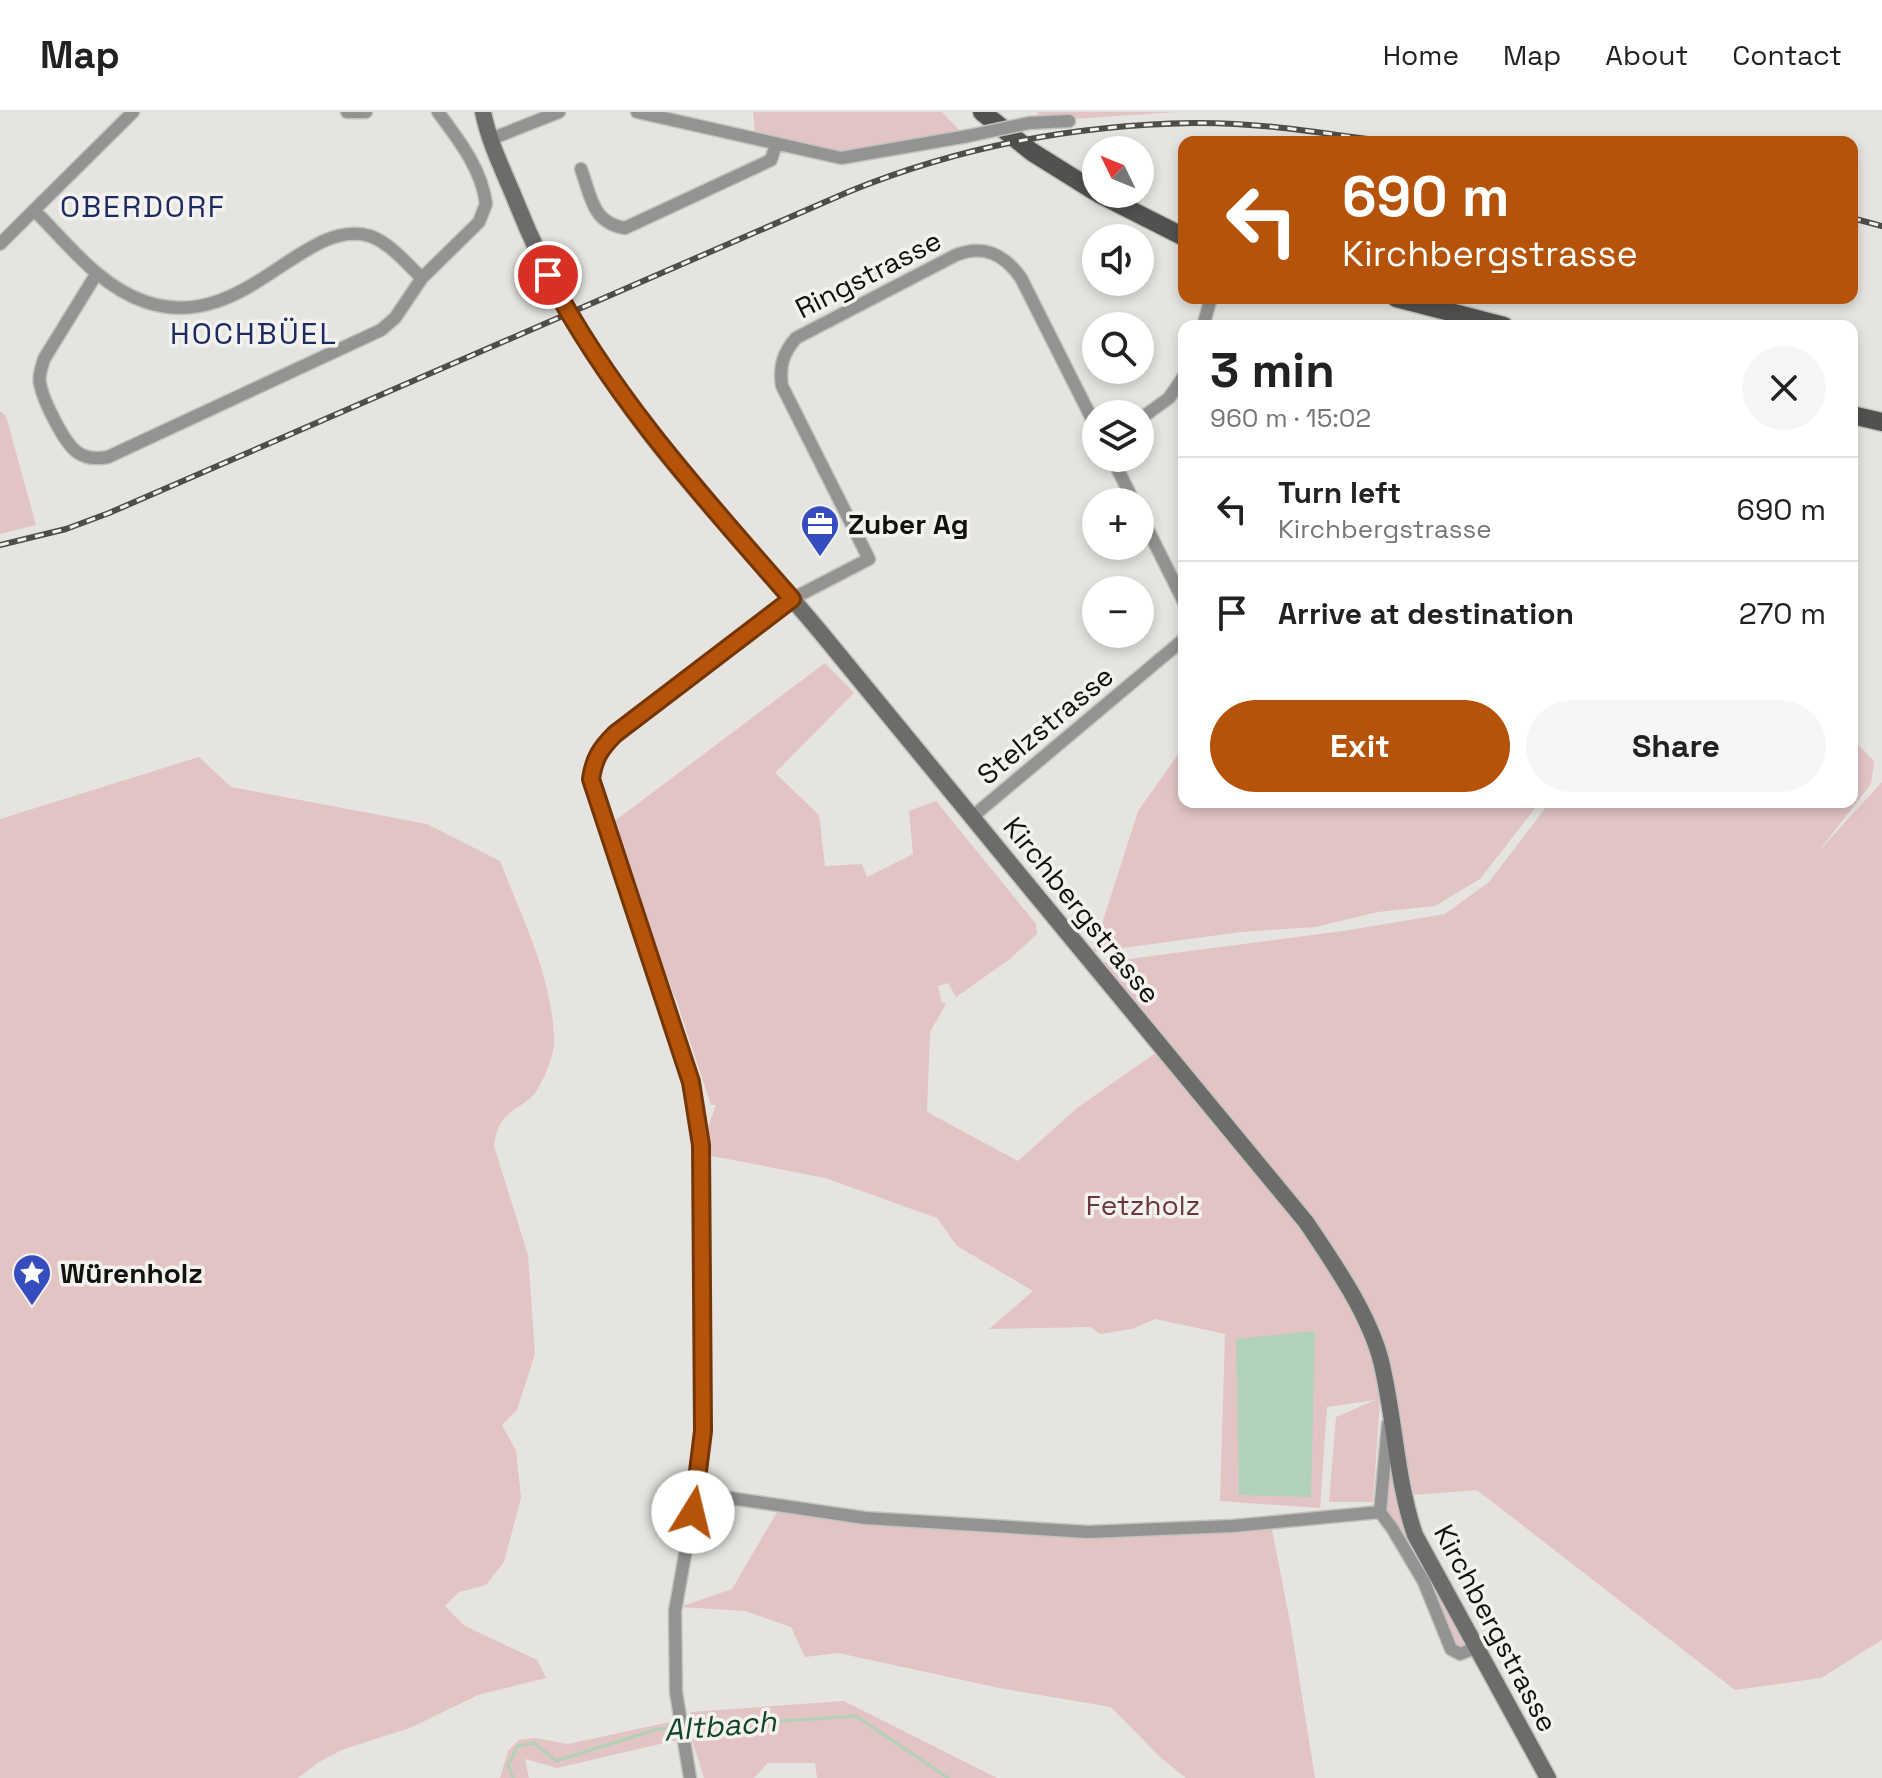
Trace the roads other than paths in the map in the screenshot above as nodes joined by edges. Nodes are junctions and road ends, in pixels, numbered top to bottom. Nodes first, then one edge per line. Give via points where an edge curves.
1 (133, 112) edge
2 (347, 112) edge
3 (366, 112) edge
4 (438, 112) edge
5 (559, 112) edge
6 (637, 112) edge
7 (982, 112) edge
8 (482, 115) edge
9 (1069, 121) dead end
10 (491, 139) junction
11 (776, 144) junction
12 (581, 169) dead end
13 (1082, 183) edge
14 (1127, 208) edge
15 (34, 210) junction
16 (1178, 234) edge
17 (0, 244) edge
18 (97, 273) junction
19 (422, 278) junction
20 (1420, 304) edge
21 (1482, 320) edge
22 (1178, 385) edge
23 (1082, 400) edge
24 (1154, 409) edge
25 (1858, 416) edge
26 (1882, 422) edge
27 (1154, 542) edge
28 (1178, 590) edge
29 (792, 599) junction
30 (1178, 644) edge
31 (972, 817) junction
32 (1390, 1406) junction
33 (696, 1493) junction
34 (1380, 1512) junction
35 (1475, 1648) junction
36 (690, 1778) edge
37 (1548, 1778) edge

1 - 15 street
2 - 3 street
4 - 19 street via 465,150 486,204 479,222
5 - 10 street
6 - 11 street
7 - 13 main road
8 - 10 main road, Kirchbergstrasse
9 - 11 street, bridge via 1029,123 841,158
10 - 29 main road, Kirchbergstrasse via 572,320 651,435
11 - 12 street via 771,160 625,228 608,225 598,214
14 - 16 main road
15 - 17 street
15 - 18 street
18 - 19 street via 146,302 175,308 207,306 236,296 324,241 352,234 382,242
18 - 19 street via 40,371 40,385 65,439 77,453 95,459 381,330
20 - 21 main road
22 - 24 street
23 - 29 street, Ringstrasse via 1021,278 997,254 971,249 956,255 796,338 782,362 782,386 869,559
25 - 26 main road
27 - 28 street
29 - 31 main road, Kirchbergstrasse
29 - 33 street via 615,734 600,749 591,779 691,1082 701,1145 703,1431
30 - 31 street, Stelzstrasse
31 - 32 main road, Kirchbergstrasse via 1306,1222 1369,1331
32 - 34 street
32 - 35 main road, Kirchbergstrasse via 1415,1535
33 - 34 street via 865,1518 1088,1532
33 - 36 street via 675,1611 676,1692
34 - 35 street via 1424,1582 1451,1649 1460,1654
35 - 37 main road, Kirchbergstrasse

